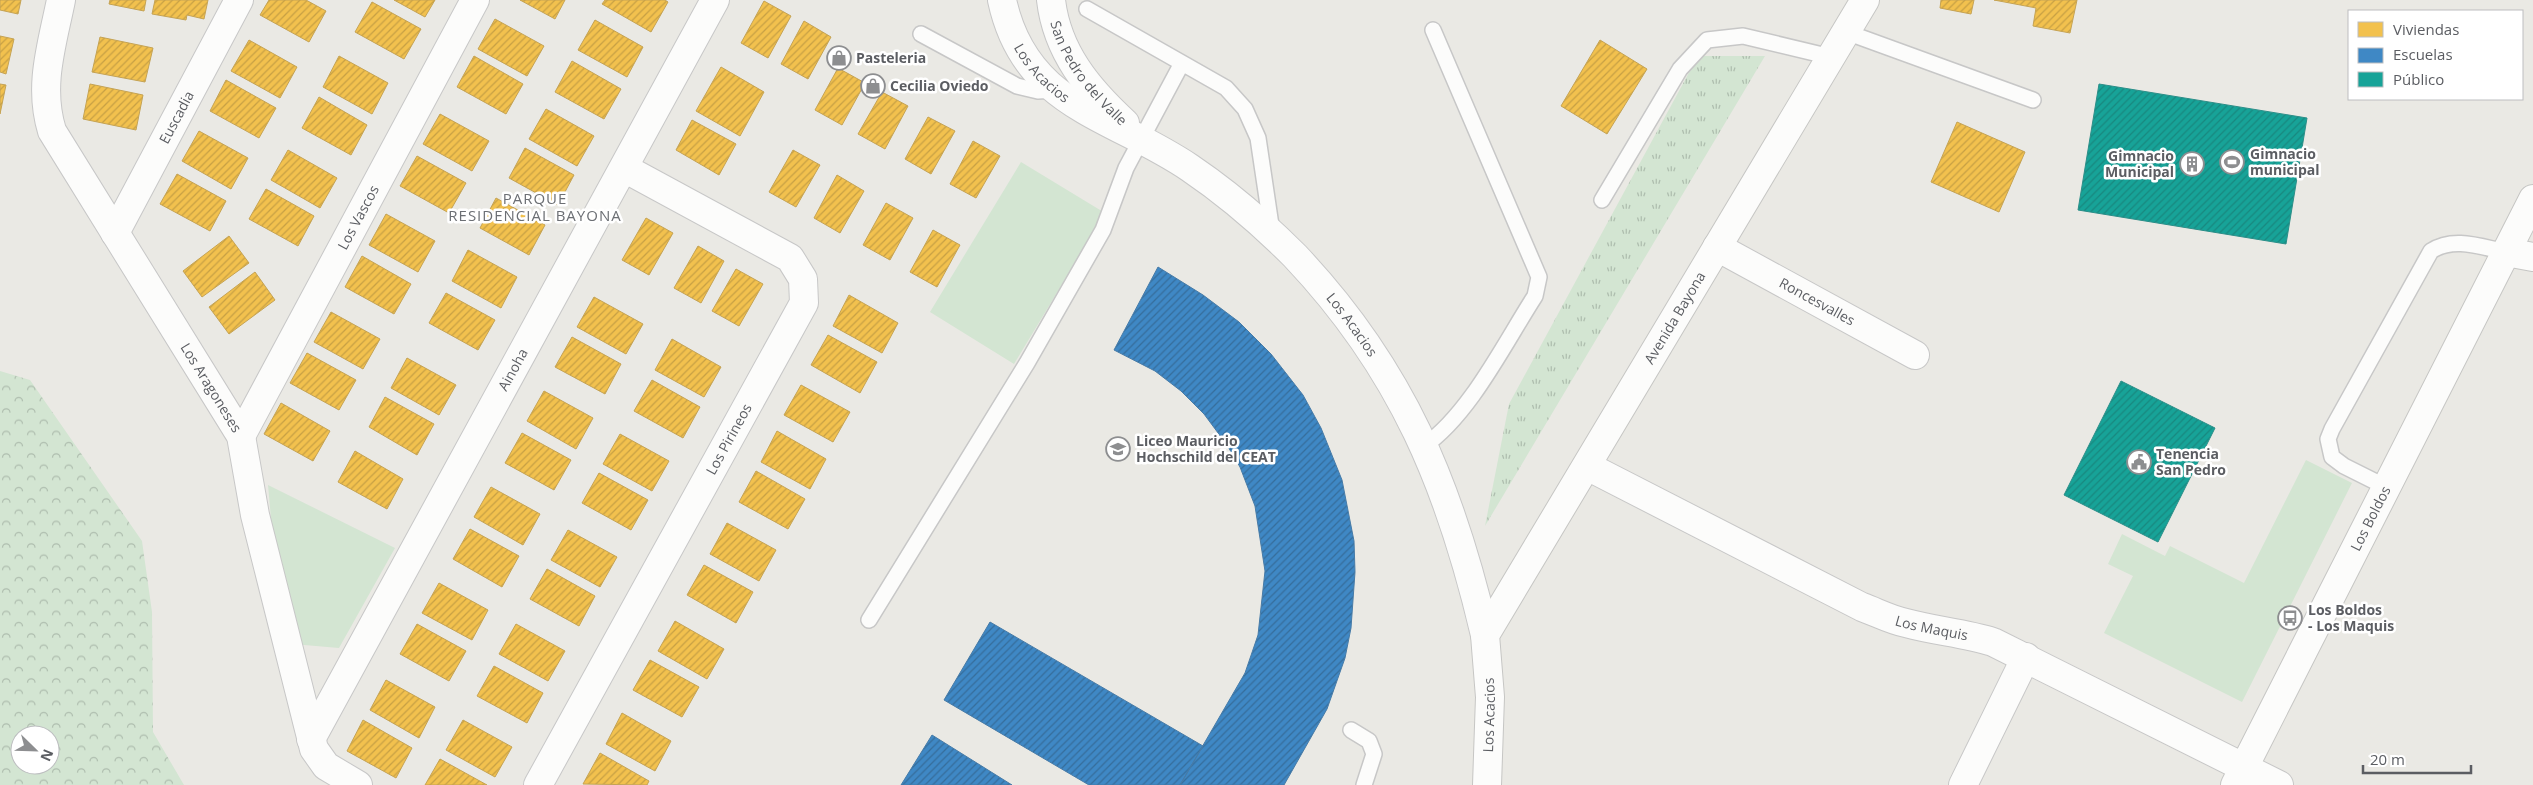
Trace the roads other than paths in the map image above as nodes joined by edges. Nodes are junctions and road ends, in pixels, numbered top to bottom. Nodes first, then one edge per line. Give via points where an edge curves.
1 (61, 0) edge
2 (239, 0) edge
3 (475, 0) edge
4 (716, 0) edge
5 (1002, 0) edge
6 (1050, 0) edge
7 (1865, 0) edge
8 (1087, 9) dead end
9 (1433, 30) dead end
10 (1846, 32) junction
11 (921, 34) dead end
12 (1831, 57) junction
13 (1182, 63) junction
14 (1054, 90) junction
15 (2033, 100) dead end
16 (1141, 138) junction
17 (624, 168) junction
18 (2533, 199) edge
19 (1602, 200) dead end
20 (115, 233) junction
21 (1273, 236) junction
22 (1717, 247) junction
23 (2506, 252) junction
24 (2533, 257) edge
25 (1915, 355) dead end
26 (241, 436) junction
27 (1424, 446) junction
28 (1587, 466) junction
29 (2386, 487) junction
30 (869, 620) dead end
31 (1485, 635) junction
32 (2026, 657) junction
33 (1351, 730) dead end
34 (311, 739) junction
35 (2239, 776) edge
36 (358, 785) edge
37 (538, 785) edge
38 (1364, 785) edge
39 (1487, 785) edge
40 (1962, 785) edge
41 (2279, 785) edge

1 - 20 street, Los Aragoneses via 46,78 46,112 52,131
2 - 20 street, Euscadia
3 - 26 street, Los Vascos
4 - 17 street, Ainoha
5 - 14 street, Los Acacios via 1006,18 1024,56
6 - 16 street, San Pedro del Valle via 1070,62 1106,105
7 - 10 street, Avenida Bayona
8 - 13 lane
9 - 27 lane via 1539,277 1539,285 1463,409 1442,433
10 - 12 street, Avenida Bayona
10 - 15 lane
11 - 14 lane via 1017,86 1038,92
12 - 19 lane via 1743,36 1707,40 1680,69
12 - 22 street, Avenida Bayona
13 - 16 lane
13 - 21 lane via 1226,88 1249,116 1258,138
14 - 16 street, Los Acacios via 1109,125
16 - 21 street, Los Acacios via 1222,191
16 - 30 lane via 1103,230 1027,363
17 - 34 street, Ainoha
17 - 37 street, Los Pirineos via 790,258 803,279 804,303
18 - 23 street, Los Boldos
20 - 26 street, Los Aragoneses
21 - 27 street, Los Acacios via 1332,297 1366,341 1410,413
22 - 25 street, Roncesvalles
22 - 28 street, Avenida Bayona
23 - 24 street
23 - 29 street, Los Boldos
23 - 29 lane via 2454,242 2442,244 2431,251 2332,429 2328,439 2332,457
26 - 34 street, Los Aragoneses via 255,515
27 - 31 street, Los Acacios via 1452,511
28 - 31 street, Avenida Bayona
28 - 32 street, Los Maquis via 1862,607 1903,623 1966,633
29 - 35 street, Los Boldos
31 - 39 street, Los Acacios via 1490,697
32 - 35 street, Los Maquis
32 - 40 street
33 - 38 lane via 1369,741 1374,754
34 - 36 street, Los Aragoneses via 326,766
35 - 41 street, Los Maquis

